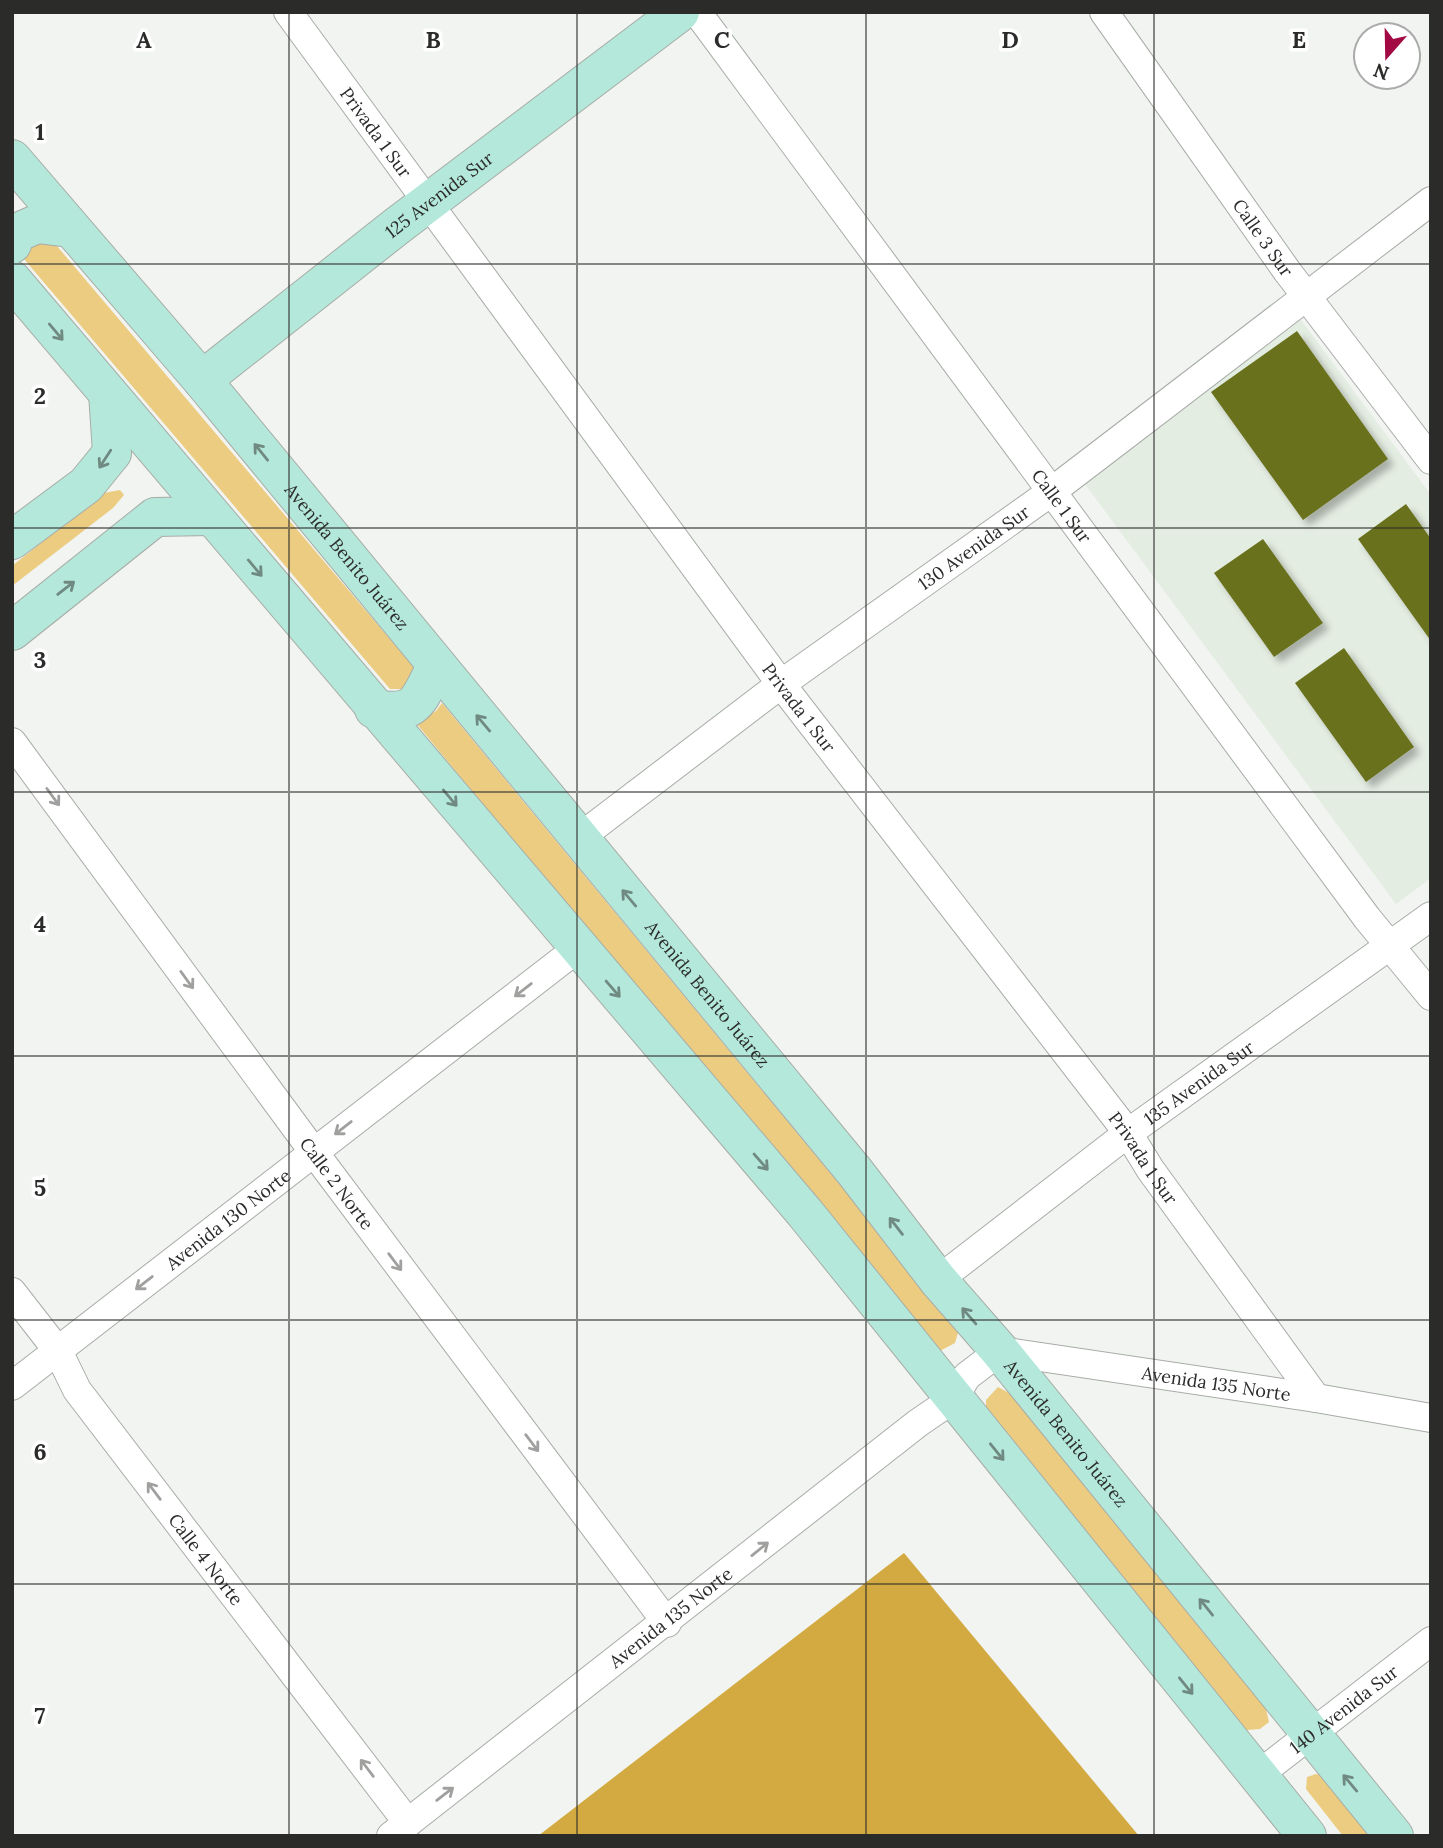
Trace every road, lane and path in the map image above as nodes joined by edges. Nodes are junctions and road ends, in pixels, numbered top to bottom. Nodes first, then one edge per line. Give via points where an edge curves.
1 (288, 12) edge
2 (680, 12) edge
3 (697, 12) edge
4 (1104, 12) edge
5 (12, 159) edge
6 (1431, 201) edge
7 (429, 203) junction
8 (70, 228) junction
9 (12, 244) edge
10 (12, 279) edge
11 (1305, 295) junction
12 (202, 380) junction
13 (108, 393) junction
14 (1431, 460) edge
15 (1051, 492) junction
16 (211, 516) junction
17 (15, 532) edge
18 (12, 631) edge
19 (436, 666) junction
20 (781, 684) junction
21 (374, 709) junction
22 (12, 742) edge
23 (579, 838) junction
24 (1431, 916) edge
25 (1390, 945) junction
26 (578, 948) junction
27 (1431, 996) edge
28 (1128, 1133) junction
29 (313, 1152) junction
30 (938, 1280) junction
31 (12, 1292) edge
32 (58, 1351) junction
33 (1000, 1351) junction
34 (12, 1386) edge
35 (1316, 1398) junction
36 (953, 1399) junction
37 (1431, 1418) edge
38 (667, 1623) junction
39 (1431, 1641) edge
40 (1310, 1735) junction
41 (1258, 1775) junction
42 (400, 1829) edge
43 (1307, 1836) edge
44 (1394, 1836) edge

1 - 7 street, Privada 1 Sur
2 - 7 main road, 125 Avenida Sur
3 - 15 street, Calle 1 Sur
4 - 11 street, Calle 3 Sur
5 - 8 main road, Avenida Benito Juárez
6 - 11 street, 130 Avenida Sur
7 - 12 main road, 125 Avenida Sur
7 - 20 street, Privada 1 Sur
8 - 9 main road via 37,224 16,233
8 - 12 main road, Avenida Benito Juárez
10 -> 13 main road
11 - 14 street, Calle 3 Sur
11 - 15 street, 130 Avenida Sur
19 -> 12 main road, Avenida Benito Juárez
13 - 16 main road
13 -> 17 main road via 112,453 86,485
15 - 20 street, 130 Avenida Sur
15 - 25 street, Calle 1 Sur
18 -> 16 main road via 155,517
16 -> 21 main road
19 - 21 main road via 416,704 397,713
23 -> 19 main road, Avenida Benito Juárez
20 - 23 street, 130 Avenida Sur
20 - 28 street, Privada 1 Sur
21 -> 26 main road
22 -> 29 street, Calle 2 Norte
30 -> 23 main road, Avenida Benito Juárez via 855,1172
24 - 25 street, 135 Avenida Sur
25 - 27 street, Calle 1 Sur
25 - 28 street, 135 Avenida Sur
26 -> 29 street, Avenida 130 Norte
26 -> 36 main road via 805,1213
28 - 30 street, 135 Avenida Sur
28 - 35 street, Privada 1 Sur
29 -> 32 street, Avenida 130 Norte
29 -> 38 street, Calle 2 Norte
33 -> 30 main road, Avenida Benito Juárez
31 - 32 street, Calle 4 Norte
32 - 34 street, Avenida 130 Norte
42 -> 32 street, Calle 4 Norte via 77,1390
33 - 35 street, Avenida 135 Norte
33 - 36 street, Avenida 135 Norte via 967,1376
40 -> 33 main road, Avenida Benito Juárez
35 - 37 street, Avenida 135 Norte
38 -> 36 street, Avenida 135 Norte
36 -> 41 main road
42 -> 38 street, Avenida 135 Norte
39 - 40 street, 140 Avenida Sur
40 - 41 street, 140 Avenida Sur
44 -> 40 main road, Avenida Benito Juárez
41 - 43 main road

